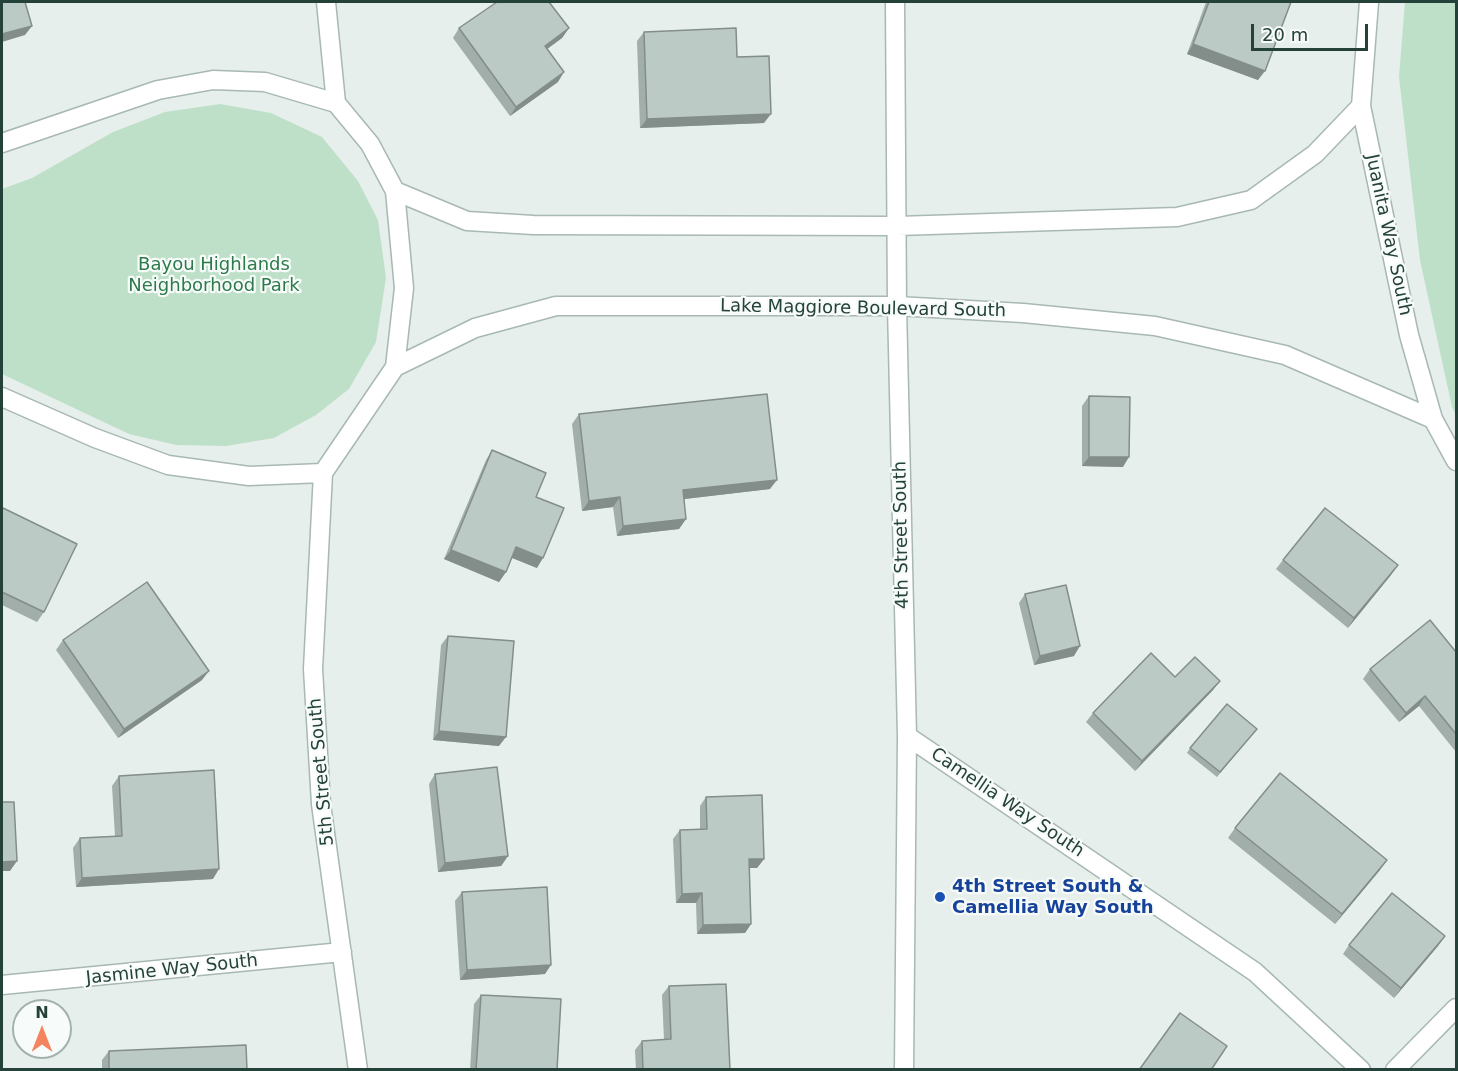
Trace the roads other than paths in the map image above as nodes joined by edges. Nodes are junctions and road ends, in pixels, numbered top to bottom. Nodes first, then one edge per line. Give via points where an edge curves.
1 (326, 2) edge
2 (895, 2) edge
3 (1369, 2) edge
4 (336, 103) junction
5 (1360, 106) junction
6 (2, 143) edge
7 (395, 191) junction
8 (898, 226) junction
9 (897, 306) junction
10 (395, 367) junction
11 (2, 397) edge
12 (1433, 419) junction
13 (1456, 461) edge
14 (323, 473) junction
15 (907, 736) junction
16 (342, 952) junction
17 (2, 985) edge
18 (1456, 1008) edge
19 (358, 1070) edge
20 (904, 1070) edge
21 (1361, 1070) edge
22 (1395, 1070) edge

1 - 4 street
2 - 8 street, 4th Street South
3 - 5 street, Juanita Way South
4 - 6 street via 265,82 213,80 158,90
4 - 7 street, Lake Maggiore Boulevard South via 370,144
5 - 8 street via 1315,154 1251,200 1178,217
5 - 12 street, Juanita Way South via 1409,335
7 - 8 street via 467,221 533,225
7 - 10 street, Lake Maggiore Boulevard South via 404,288
8 - 9 street, 4th Street South
9 - 10 street, Lake Maggiore Boulevard South via 556,306 475,328
9 - 12 street, Lake Maggiore Boulevard South via 1155,326 1285,355
9 - 15 street, 4th Street South
10 - 14 street, Lake Maggiore Boulevard South
11 - 14 street via 168,465 249,476
12 - 13 street, Juanita Way South
14 - 16 street, 5th Street South via 314,669 321,804
15 - 20 street, 4th Street South
15 - 21 street, Camellia Way South via 1255,972
16 - 17 street, Jasmine Way South
16 - 19 street, 5th Street South
18 - 22 street

